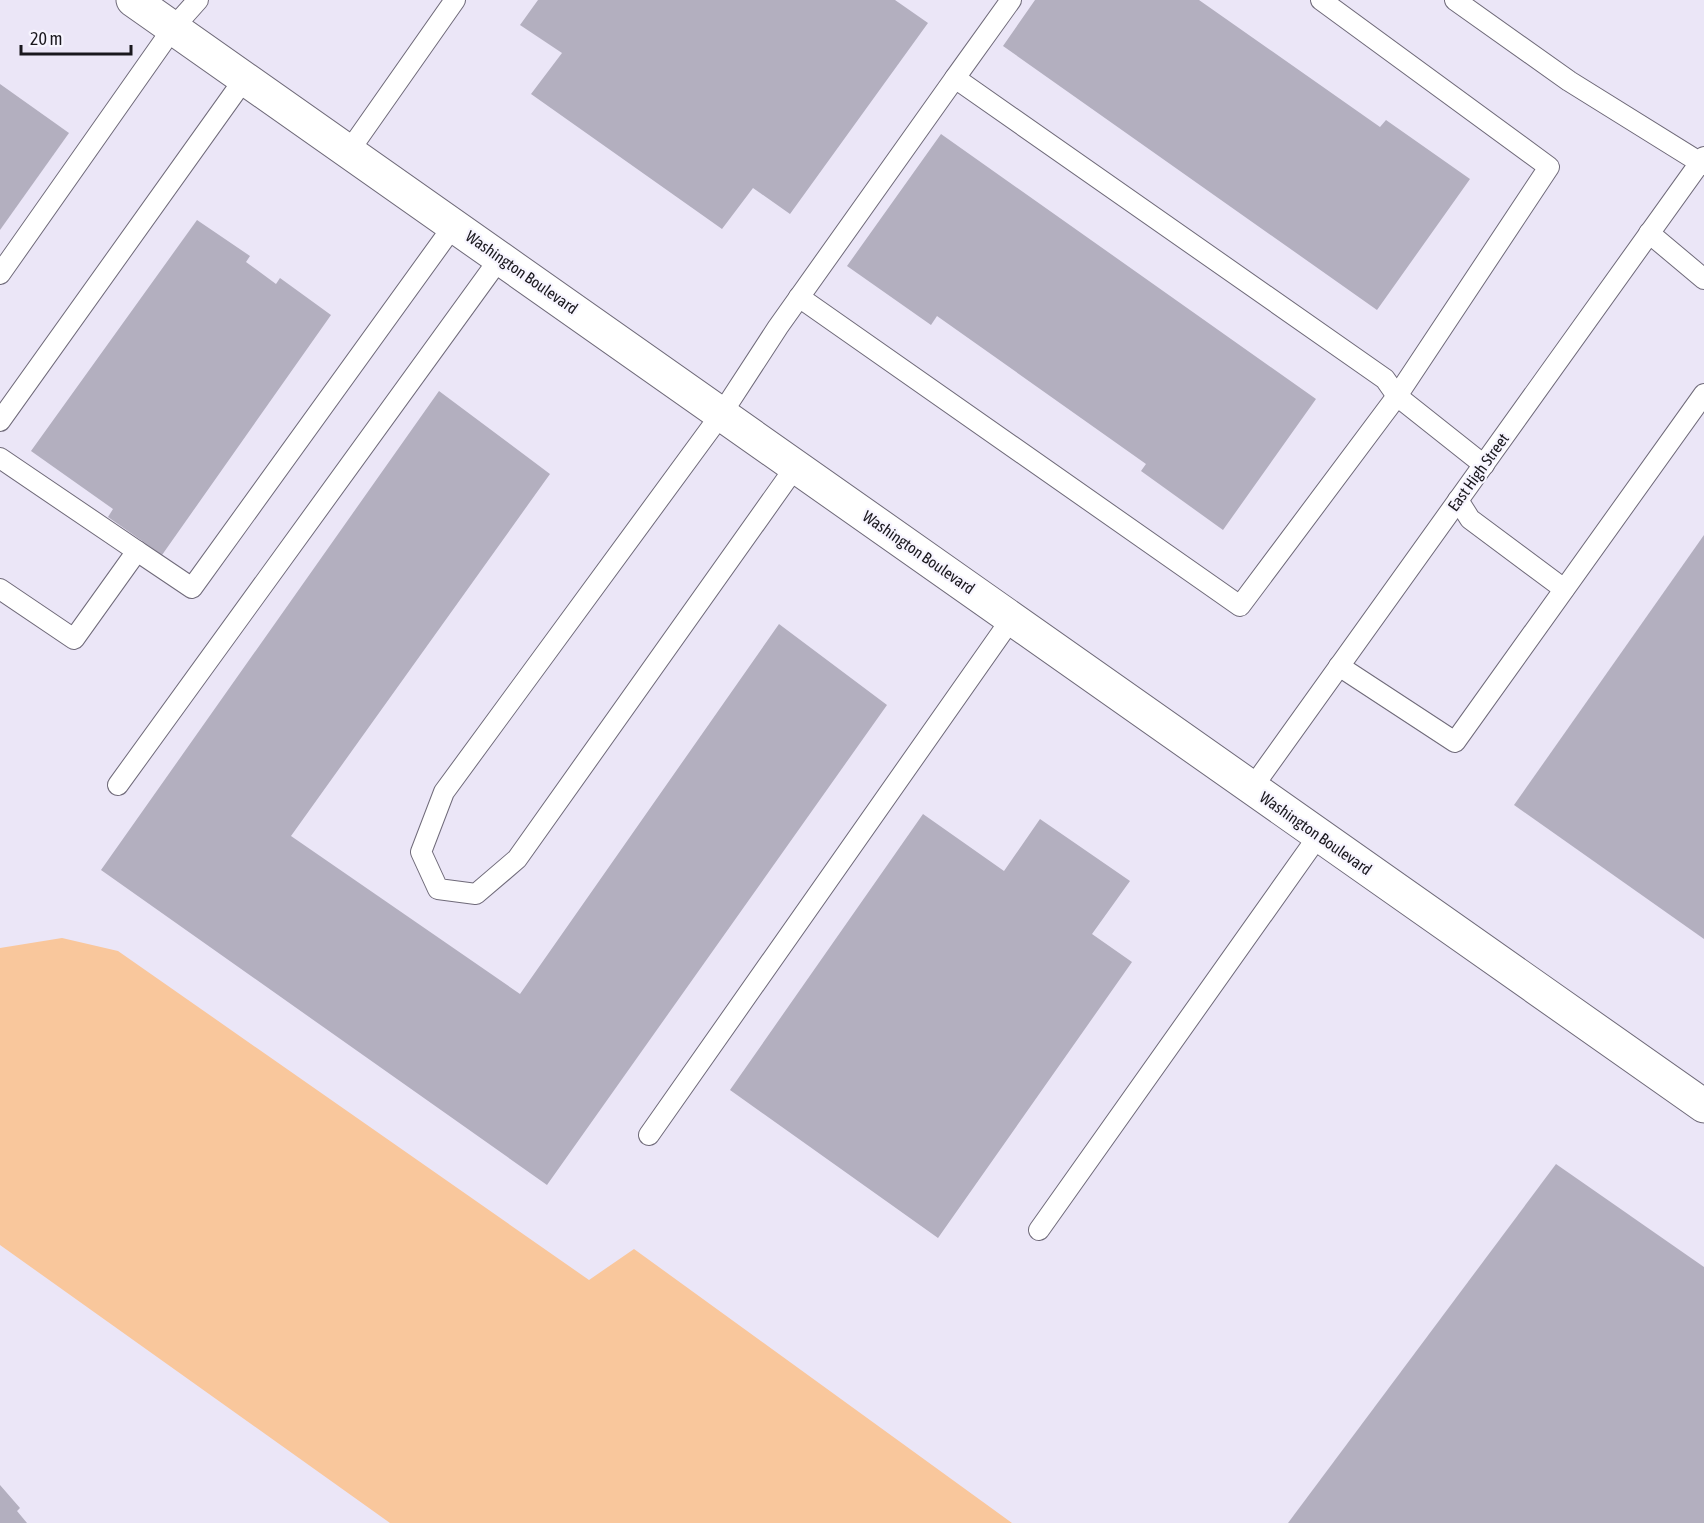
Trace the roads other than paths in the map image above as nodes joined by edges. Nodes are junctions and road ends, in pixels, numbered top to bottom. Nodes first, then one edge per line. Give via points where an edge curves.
1 (133, 0) edge
2 (198, 0) edge
3 (455, 0) edge
4 (1011, 0) edge
5 (1321, 0) edge
6 (1465, 3) edge
7 (172, 28) junction
8 (245, 78) junction
9 (955, 78) junction
10 (349, 151) junction
11 (1703, 161) edge
12 (454, 225) junction
13 (1649, 233) junction
14 (500, 258) junction
15 (0, 274) edge
16 (1704, 279) edge
17 (799, 297) junction
18 (1704, 394) edge
19 (1396, 396) junction
20 (722, 413) junction
21 (0, 421) edge
22 (0, 458) edge
23 (1484, 465) junction
24 (796, 466) junction
25 (1458, 500) junction
26 (137, 551) junction
27 (0, 589) edge
28 (1564, 589) junction
29 (1012, 618) junction
30 (1339, 666) junction
31 (118, 785) dead end
32 (1252, 788) junction
33 (1319, 835) junction
34 (1702, 1101) edge
35 (649, 1135) dead end
36 (1039, 1230) dead end

1 - 7 street, Washington Boulevard
2 - 7 lane
3 - 10 lane
4 - 9 lane
5 - 19 lane via 1549,166
6 - 11 lane via 1569,81
7 - 8 street, Washington Boulevard
7 - 15 lane
8 - 10 street, Washington Boulevard
8 - 21 lane
9 - 17 lane
9 - 19 lane via 1385,379
10 - 12 street, Washington Boulevard
11 - 13 lane, East High Street
12 - 14 street, Washington Boulevard
12 - 26 lane via 192,588
13 - 16 lane
13 - 23 lane, East High Street
14 - 20 street, Washington Boulevard
14 - 31 lane
17 - 19 lane via 1240,606
17 - 20 lane
18 - 28 lane
19 - 23 lane
20 - 24 street, Washington Boulevard
20 - 24 lane via 444,792 421,852 438,889 476,894 517,859
22 - 26 lane
23 - 25 lane, East High Street
24 - 29 street, Washington Boulevard
25 - 28 lane via 1470,519
25 - 30 lane, East High Street
26 - 27 lane via 74,639
28 - 30 lane via 1455,742
29 - 32 street, Washington Boulevard
29 - 35 lane
30 - 32 lane, East High Street
32 - 33 street, Washington Boulevard
33 - 34 street, Washington Boulevard
33 - 36 lane

